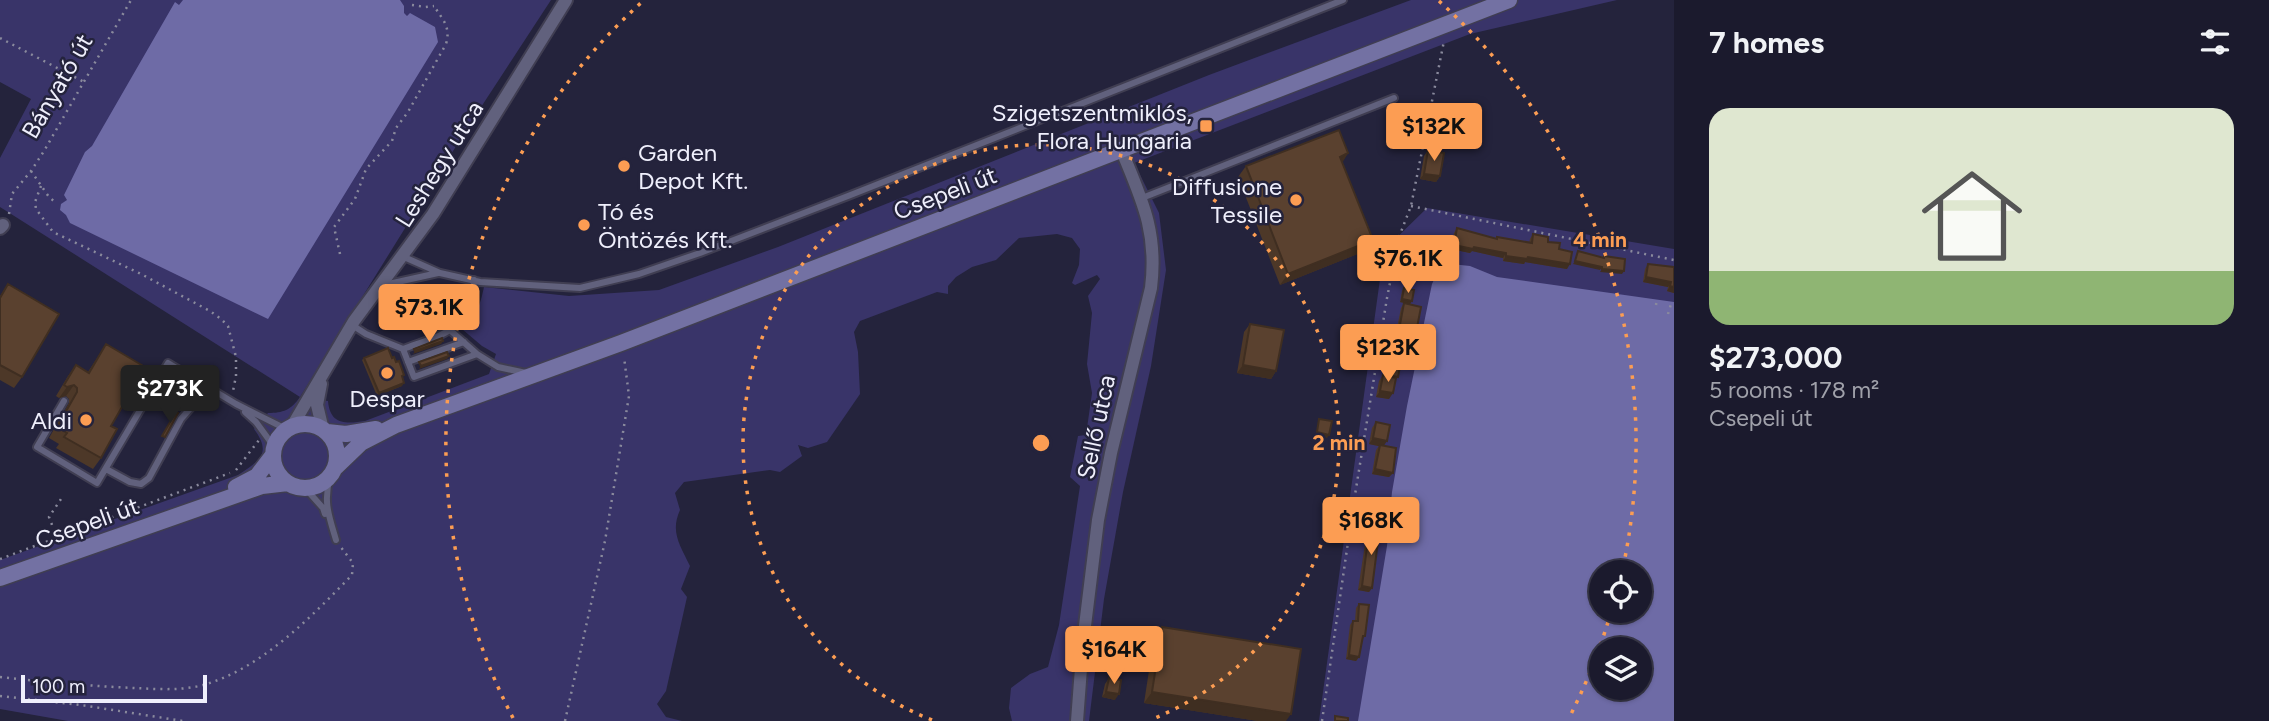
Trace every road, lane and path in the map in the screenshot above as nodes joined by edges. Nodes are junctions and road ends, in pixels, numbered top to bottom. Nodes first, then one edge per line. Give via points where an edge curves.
1 (131, 0) edge
2 (436, 0) edge
3 (566, 0) edge
4 (1343, 0) edge
5 (1509, 0) edge
6 (412, 5) dead end
7 (434, 6) junction
8 (1447, 24) junction
9 (0, 38) edge
10 (84, 82) junction
11 (1394, 98) dead end
12 (1121, 149) junction
13 (31, 171) junction
14 (41, 186) junction
15 (1142, 198) junction
16 (55, 202) dead end
17 (1410, 206) junction
18 (1, 227) edge
19 (340, 254) dead end
20 (404, 257) junction
21 (1674, 260) edge
22 (440, 273) junction
23 (474, 280) junction
24 (380, 286) junction
25 (1657, 299) dead end
26 (1671, 304) dead end
27 (1656, 305) dead end
28 (1668, 314) dead end
29 (352, 325) junction
30 (451, 331) junction
31 (464, 342) junction
32 (621, 343) junction
33 (339, 345) junction
34 (403, 349) junction
35 (477, 354) junction
36 (408, 362) junction
37 (532, 375) junction
38 (209, 387) junction
39 (64, 401) dead end
40 (233, 402) junction
41 (396, 425) junction
42 (289, 429) junction
43 (263, 431) junction
44 (325, 431) junction
45 (274, 451) junction
46 (106, 470) junction
47 (333, 472) junction
48 (288, 483) junction
49 (304, 488) junction
50 (61, 499) dead end
51 (190, 510) junction
52 (57, 538) junction
53 (336, 540) junction
54 (0, 559) edge
55 (0, 578) edge
56 (0, 677) edge
57 (0, 696) edge
58 (183, 721) edge
59 (565, 721) edge
60 (1076, 721) edge
61 (1322, 721) edge

1 - 10 path, Bányató út
2 - 7 path
3 - 20 street, Leshegy utca
4 - 23 lane via 639,274 580,288
5 - 8 street, Csepeli út
6 - 7 path
7 - 19 path via 447,23 446,44 392,141 366,169 355,199 334,227
8 - 12 street, Csepeli út
8 - 17 path
9 - 10 path
10 - 13 path, Bányató út
11 - 15 lane
12 - 15 street, Sellő utca
12 - 32 street, Csepeli út
13 - 14 path
13 - 18 path, Bányató út via 12,194 10,213
14 - 16 path
14 - 40 path via 36,209 53,232 210,311 228,326 236,357
15 - 60 street, Sellő utca via 1153,246 1152,277 1098,520
17 - 21 path
17 - 61 path via 1387,298
20 - 22 lane
20 - 24 street, Leshegy utca
22 - 23 lane
22 - 24 lane
23 - 30 lane via 470,308
24 - 29 street, Leshegy utca
25 - 27 path
26 - 28 path
29 - 33 street, Leshegy utca
29 - 34 lane
30 - 31 lane
30 - 34 lane
31 - 35 lane
31 - 36 lane
32 - 37 street, Csepeli út
32 - 59 path via 629,396 605,541
33 - 42 street, Leshegy utca
33 - 44 street, Leshegy utca via 318,395
34 - 36 lane
35 - 36 lane via 414,377
35 - 37 lane via 498,367
37 - 41 street, Csepeli út
38 - 40 lane
38 - 46 lane via 181,419 149,478 141,484
38 - 46 lane via 168,363
39 - 46 lane via 37,447 97,483
40 - 42 lane
40 - 43 lane
41 - 44 street, Csepeli út via 355,433
41 - 47 street, Csepeli út via 362,443
42 - 44 street via 304,424
42 - 45 street
43 - 45 lane
43 - 52 path via 236,470
44 - 47 street via 337,448
45 - 48 street via 276,468
45 - 51 street, Csepeli út via 250,481
47 - 49 street via 318,486
47 - 53 lane via 326,507
48 - 49 street
48 - 51 street, Csepeli út via 262,486
49 - 53 lane via 323,508
50 - 52 path via 49,517
51 - 55 street, Csepeli út
52 - 54 path
53 - 56 path via 353,563 352,575 297,631 226,677 201,686 166,689
57 - 58 path

